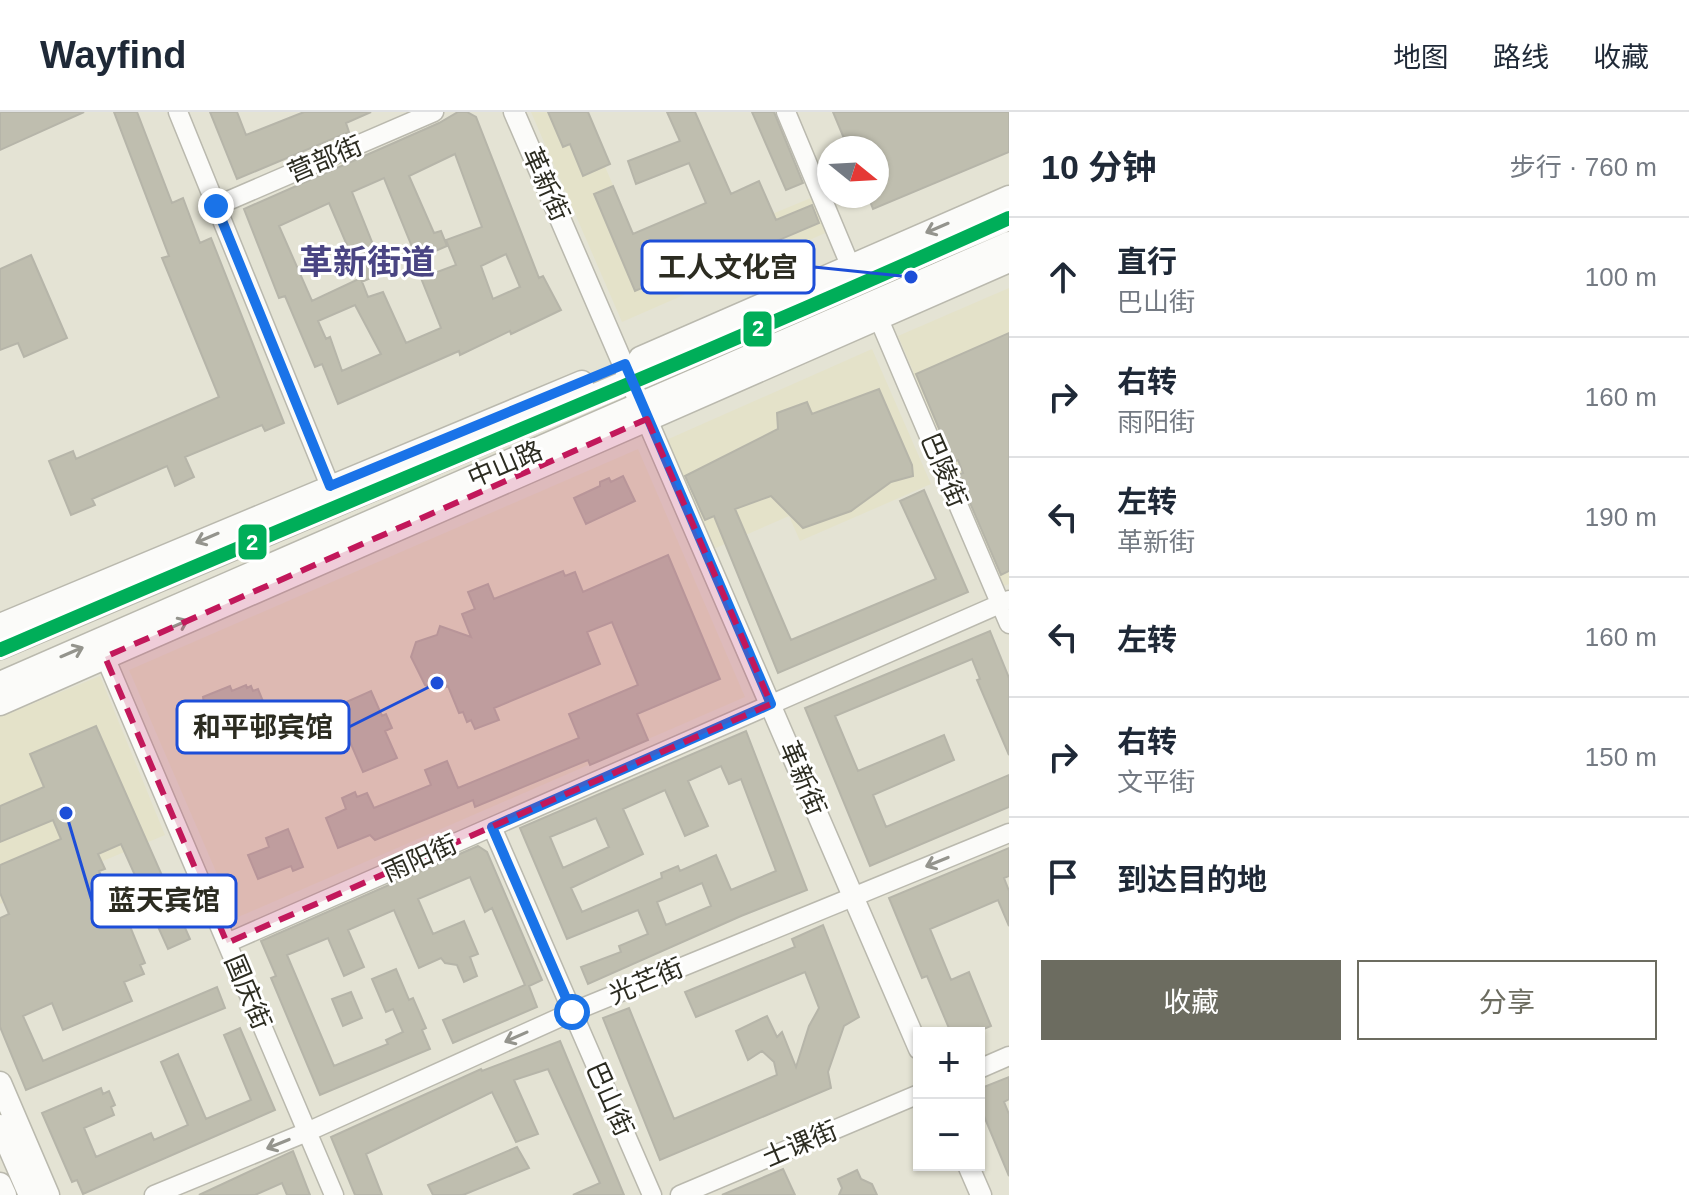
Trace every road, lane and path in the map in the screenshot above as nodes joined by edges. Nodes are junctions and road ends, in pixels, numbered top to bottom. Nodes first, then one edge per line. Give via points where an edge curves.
1 (178, 112) edge
2 (434, 112) edge
3 (514, 112) edge
4 (786, 112) edge
5 (1009, 197) edge
6 (216, 206) junction
7 (1009, 219) edge
8 (1009, 243) edge
9 (1009, 261) edge
10 (850, 265) junction
11 (878, 317) junction
12 (628, 371) junction
13 (644, 411) junction
14 (330, 486) junction
15 (1005, 602) edge
16 (1009, 624) edge
17 (0, 625) edge
18 (0, 648) edge
19 (105, 657) junction
20 (0, 683) edge
21 (0, 704) edge
22 (771, 704) junction
23 (492, 827) junction
24 (1009, 833) edge
25 (853, 895) junction
26 (227, 943) junction
27 (572, 1012) junction
28 (913, 1035) edge
29 (1009, 1056) edge
30 (985, 1066) edge
31 (0, 1083) edge
32 (913, 1097) edge
33 (0, 1126) edge
34 (307, 1132) junction
35 (971, 1171) edge
36 (0, 1184) edge
37 (5, 1195) edge
38 (30, 1195) edge
39 (48, 1195) edge
40 (154, 1195) edge
41 (334, 1195) edge
42 (652, 1195) edge
43 (680, 1195) edge
44 (981, 1195) edge

1 - 6 street
2 - 6 street, 营部街
3 - 12 main road, 革新街
4 - 10 street
5 -> 10 main road
6 - 14 street
7 - 12 main road, 中山路
8 - 13 main road, 中山路
9 - 11 main road
10 - 12 main road
11 - 13 main road
11 - 15 street, 巴陵街
12 - 13 main road, 革新街
12 - 14 main road
12 - 18 main road, 中山路
19 -> 13 main road
20 -> 13 main road, 中山路 via 596,425
13 - 22 main road, 革新街
14 -> 17 main road
15 - 16 street, 巴陵街
15 - 22 street, 雨阳街
19 - 21 main road
19 - 26 street, 国庆街
22 - 23 street, 雨阳街
22 - 25 main road, 革新街
23 - 26 street, 雨阳街
23 - 27 street, 巴山街
24 -> 25 street, 光芒街
25 - 27 street, 光芒街
25 - 28 main road, 革新街
26 - 34 street, 国庆街
27 -> 34 street, 光芒街
27 - 42 street, 巴山街
29 - 30 street
31 - 39 main road
32 - 43 street, 士课街
33 - 38 main road
34 -> 40 street, 光芒街
34 - 41 street, 国庆街
35 - 44 main road
36 - 37 main road

